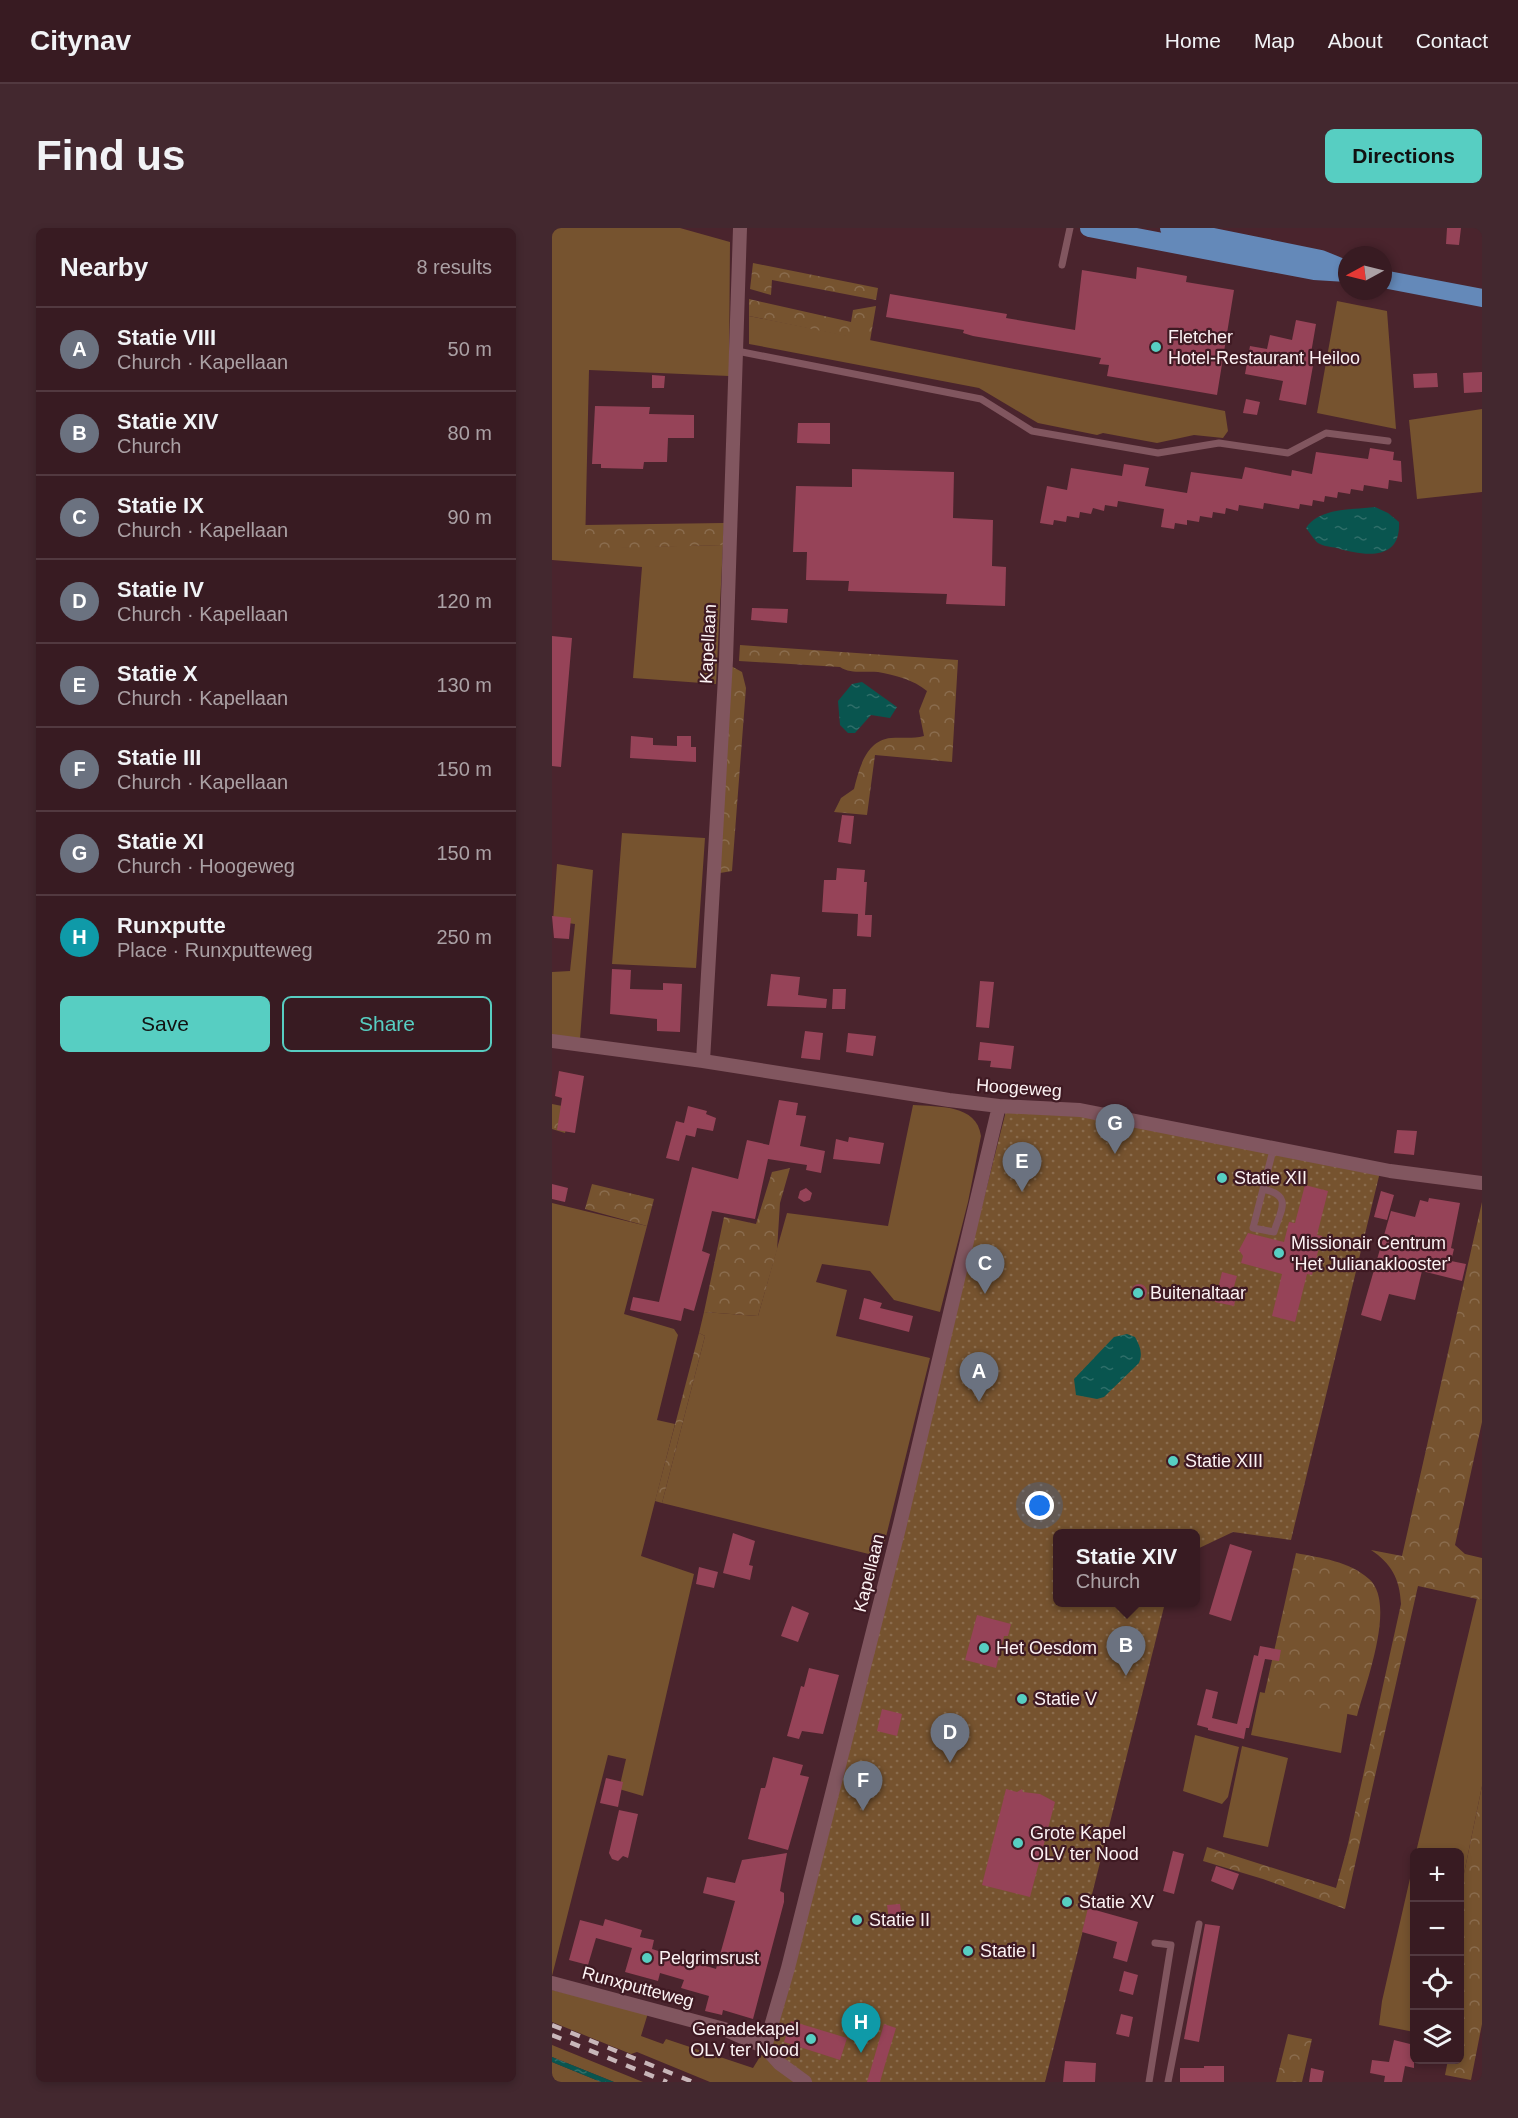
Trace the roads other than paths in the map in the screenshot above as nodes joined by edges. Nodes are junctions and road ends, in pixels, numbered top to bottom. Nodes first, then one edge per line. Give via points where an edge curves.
1 (740, 228) edge
2 (1070, 228) edge
3 (1089, 228) edge
4 (1169, 228) edge
5 (1062, 265) dead end
6 (1338, 267) edge
7 (1338, 271) edge
8 (1392, 281) edge
9 (1482, 298) edge
10 (737, 351) junction
11 (1388, 441) dead end
12 (552, 1041) edge
13 (703, 1061) junction
14 (999, 1106) junction
15 (1273, 1150) junction
16 (1482, 1183) edge
17 (1263, 1189) junction
18 (1199, 1924) dead end
19 (1155, 1943) dead end
20 (552, 1983) edge
21 (765, 2047) junction
22 (805, 2082) edge
23 (1149, 2082) edge
24 (1168, 2082) edge

1 - 10 street, Kapellaan
2 - 5 lane
3 - 7 main road via 1306,270
4 - 6 main road via 1321,259
8 - 9 main road
10 - 11 lane via 981,399 1032,431 1158,453 1219,443 1288,453 1326,433
10 - 13 street, Kapellaan via 726,660
12 - 13 street, Hoogeweg
13 - 14 street, Hoogeweg
14 - 15 street, Hoogeweg via 1080,1110
14 - 21 street, Kapellaan via 900,1524
15 - 16 street, Hoogeweg
15 - 17 lane
17 - 17 lane via 1253,1228 1274,1232 1281,1196
18 - 24 lane
19 - 23 lane via 1171,1945
20 - 21 street, Runxputteweg via 719,2027
21 - 22 street, Runxputteweg

